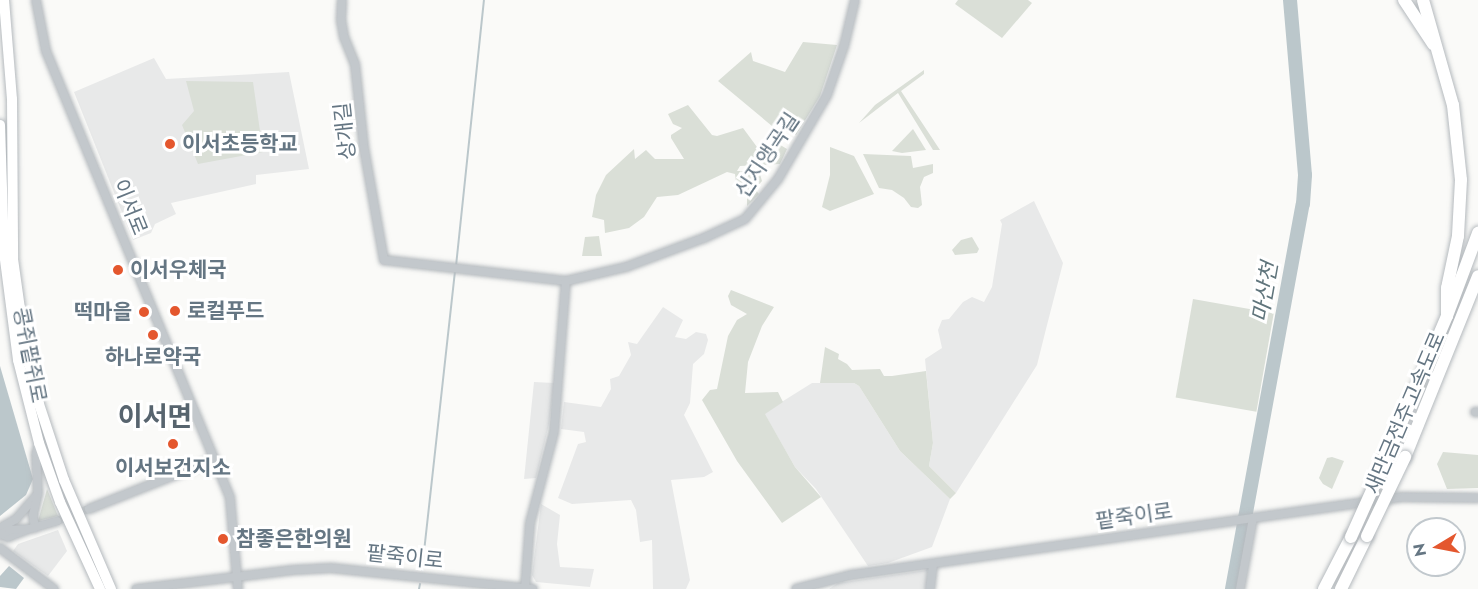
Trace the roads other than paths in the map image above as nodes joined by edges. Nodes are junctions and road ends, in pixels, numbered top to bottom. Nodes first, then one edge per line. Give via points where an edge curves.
1 (4, 0) edge
2 (36, 0) edge
3 (342, 0) edge
4 (855, 0) edge
5 (1404, 0) edge
6 (1423, 0) edge
7 (1442, 59) junction
8 (0, 125) edge
9 (1478, 233) edge
10 (384, 260) joint
11 (1478, 276) edge
12 (566, 281) junction
13 (1447, 316) junction
14 (39, 443) junction
15 (213, 460) junction
16 (38, 494) junction
17 (1478, 498) edge
18 (89, 509) tunnel mouth
19 (1251, 519) junction
20 (57, 521) tunnel mouth
21 (32, 528) junction
22 (0, 532) edge
23 (0, 548) edge
24 (933, 564) junction
25 (238, 578) junction
26 (54, 589) edge
27 (100, 589) edge
28 (111, 589) edge
29 (136, 589) edge
30 (238, 589) edge
31 (525, 589) edge
32 (533, 589) edge
33 (796, 589) edge
34 (930, 589) edge
35 (1240, 589) edge
36 (1324, 589) edge
37 (1341, 589) edge

1 - 28 main road, 콩쥐팥쥐로 via 12,99 13,259 27,351 60,471
2 - 15 street, 이서로 via 46,51
3 - 10 street, 상개길 via 341,20 355,64 364,148
4 - 12 street, 신지앵곡길 via 827,95 778,179 745,219 626,267
5 - 7 highway
6 - 7 highway
7 - 13 highway via 1453,105 1461,180
8 - 14 main road, 콩쥐팥쥐로 via 4,252 12,326
9 - 13 highway, 새만금전주고속도로
10 - 12 street, 신지앵곡길
11 - 37 highway, 새만금전주고속도로, bridge via 1405,457
12 - 31 street via 554,432 530,523
13 - 36 highway, 새만금전주고속도로, bridge via 1351,537
14 - 16 street
14 - 27 main road, 콩쥐팥쥐로 via 60,502
15 - 18 street
15 - 25 street, 이서로 via 230,498
16 - 21 street
16 - 22 street
17 - 19 street, 팥죽이로 via 1401,497
19 - 24 street, 팥죽이로
19 - 35 street
20 - 21 street
21 - 22 street
23 - 26 street
24 - 33 street, 팥죽이로 via 851,575
24 - 34 street
25 - 29 street, 팥죽이로
25 - 30 street, 이서로
25 - 31 street, 팥죽이로 via 331,568
31 - 32 street, 팥죽이로

